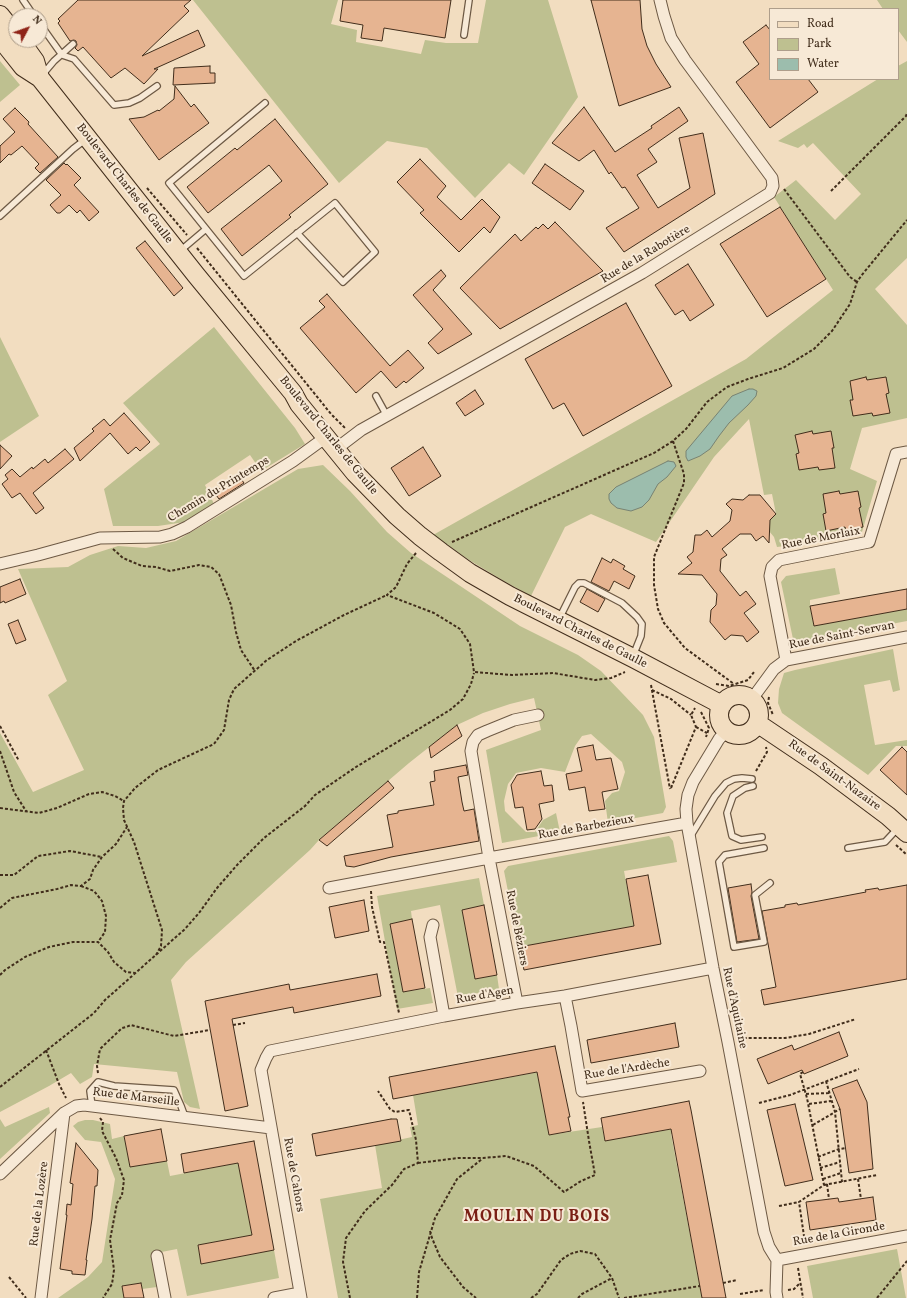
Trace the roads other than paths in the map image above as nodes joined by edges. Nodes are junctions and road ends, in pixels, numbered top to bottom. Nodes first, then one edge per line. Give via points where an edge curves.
1 (469, 0) edge
2 (660, 0) edge
3 (0, 15) edge
4 (8, 25) edge
5 (48, 35) edge
6 (464, 35) dead end
7 (0, 38) edge
8 (73, 44) dead end
9 (26, 48) edge
10 (62, 55) junction
11 (40, 78) junction
12 (157, 86) dead end
13 (265, 103) dead end
14 (88, 138) junction
15 (0, 216) edge
16 (206, 229) junction
17 (297, 233) junction
18 (178, 252) junction
19 (376, 396) dead end
20 (387, 416) junction
21 (331, 443) junction
22 (907, 452) edge
23 (0, 564) edge
24 (558, 620) junction
25 (907, 637) edge
26 (786, 660) junction
27 (631, 664) junction
28 (752, 699) junction
29 (722, 705) junction
30 (538, 715) dead end
31 (757, 723) junction
32 (727, 730) junction
33 (687, 823) junction
34 (903, 830) edge
35 (762, 836) dead end
36 (690, 837) junction
37 (764, 848) dead end
38 (848, 848) dead end
39 (489, 858) junction
40 (770, 883) dead end
41 (329, 888) dead end
42 (433, 925) dead end
43 (712, 968) junction
44 (565, 996) junction
45 (517, 1003) junction
46 (444, 1016) junction
47 (266, 1058) joint
48 (700, 1071) dead end
49 (92, 1106) junction
50 (68, 1110) junction
51 (185, 1117) junction
52 (271, 1128) junction
53 (0, 1174) edge
54 (907, 1236) edge
55 (157, 1256) dead end
56 (777, 1260) junction
57 (301, 1296) edge
58 (41, 1298) edge
59 (165, 1298) edge
60 (274, 1298) edge
61 (777, 1298) edge

1 - 6 lane
2 - 20 street, Rue de la Rabotière via 671,38 772,178 773,186 770,193 649,269
3 - 4 main road
5 - 10 lane
7 - 11 main road, Boulevard Charles de Gaulle via 23,68
8 - 10 lane
9 - 11 main road, Boulevard Charles de Gaulle via 35,60
10 - 11 lane
10 - 12 lane via 74,59 114,105 129,103
11 - 14 main road, Boulevard Charles de Gaulle
13 - 16 lane via 168,182
14 - 15 lane
14 - 18 main road, Boulevard Charles de Gaulle
16 - 17 lane via 244,276
16 - 18 lane
17 - 17 lane via 334,203 375,252 343,282
18 - 21 main road, Boulevard Charles de Gaulle
19 - 20 lane
20 - 21 street, Rue de la Rabotière via 352,436
21 - 23 street, Chemin du Printemps via 279,469 172,534 100,538
21 - 24 main road, Boulevard Charles de Gaulle via 377,496 420,536 470,573
22 - 26 street, Rue de Morlaix via 896,454 869,542 779,560 772,567 770,576
24 - 27 main road, Boulevard Charles de Gaulle
24 - 27 lane via 579,583 584,583 622,603 642,624 641,636
25 - 26 street, Rue de Saint-Servan
26 - 28 street, Rue de Saint-Servan via 774,669
27 - 29 main road, Boulevard Charles de Gaulle
28 - 29 main road via 737,695 730,697
28 - 31 main road via 759,712
29 - 32 main road via 720,720
30 - 39 street, Rue de Béziers via 514,720 486,731 478,735 473,742 471,751
31 - 32 main road via 746,734 734,734
31 - 34 main road, Rue de Saint-Nazaire via 821,766
32 - 33 street, Rue d'Aquitaine via 688,795
33 - 36 street, Rue d'Aquitaine
33 - 39 street, Rue de Barbezieux
34 - 38 lane via 885,842
35 - 36 lane via 741,840 732,836 727,813 733,796 752,783 742,778 726,782
36 - 43 street, Rue d'Aquitaine
37 - 40 lane via 725,855 719,862 734,946 764,942 755,895
39 - 41 street, Rue de Barbezieux
39 - 45 street, Rue de Béziers
42 - 46 street via 430,937
43 - 44 street, Rue d'Agen
43 - 56 street, Rue d'Aquitaine via 764,1232
44 - 45 street, Rue d'Agen
44 - 48 street, Rue de l'Ardèche via 582,1091
45 - 46 street, Rue d'Agen
46 - 47 street, Rue d'Agen via 270,1051
47 - 52 street, Rue de Cahors via 261,1070
49 - 50 street, Rue de Marseille via 76,1106
49 - 51 street, Rue de Marseille
49 - 51 lane via 90,1091 98,1082 114,1086 174,1090
50 - 53 street
50 - 58 street, Rue de la Lozère
51 - 52 street, Rue de Marseille
52 - 57 street, Rue de Cahors
54 - 56 street, Rue de la Gironde
55 - 59 street
56 - 61 street, Rue d'Aquitaine
57 - 60 street

